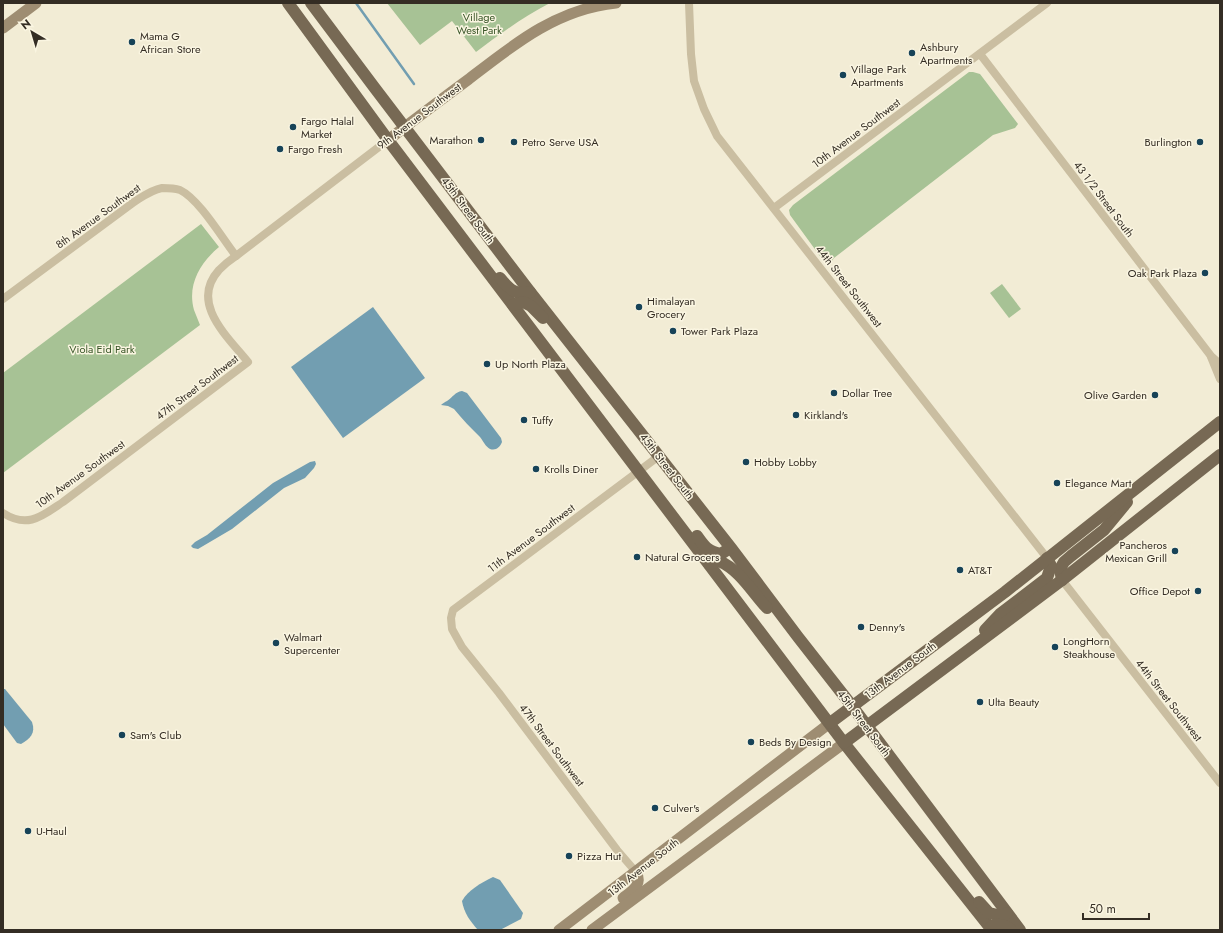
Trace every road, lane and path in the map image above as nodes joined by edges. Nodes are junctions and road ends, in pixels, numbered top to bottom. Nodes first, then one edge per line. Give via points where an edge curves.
1 (36, 3) edge
2 (288, 3) edge
3 (311, 3) edge
4 (616, 3) edge
5 (689, 3) edge
6 (1047, 3) edge
7 (576, 7) edge
8 (3, 28) edge
9 (980, 54) junction
10 (404, 127) junction
11 (388, 140) junction
12 (774, 208) junction
13 (447, 217) junction
14 (236, 256) junction
15 (530, 292) junction
16 (3, 299) edge
17 (513, 305) junction
18 (1211, 356) junction
19 (1220, 364) edge
20 (599, 378) junction
21 (1220, 379) edge
22 (1220, 422) edge
23 (151, 435) joint
24 (1220, 455) edge
25 (659, 456) junction
26 (638, 471) junction
27 (1142, 484) junction
28 (668, 510) junction
29 (3, 513) edge
30 (730, 548) junction
31 (1047, 558) junction
32 (709, 564) junction
33 (1062, 580) junction
34 (452, 629) joint
35 (798, 637) junction
36 (966, 651) junction
37 (852, 706) junction
38 (830, 723) junction
39 (866, 726) junction
40 (844, 743) junction
41 (1220, 784) edge
42 (912, 828) junction
43 (636, 872) junction
44 (1007, 913) junction
45 (991, 929) edge
46 (560, 930) edge
47 (583, 930) edge
48 (592, 930) edge
49 (1011, 930) edge
50 (1020, 930) edge

1 - 8 main road
2 - 11 main road, 45th Street South
3 - 10 main road, 45th Street South
4 - 7 main road, 9th Avenue Southwest
5 - 12 street, 44th Street Southwest via 694,80 704,109 717,136
6 - 9 street, 10th Avenue Southwest
7 - 10 main road, 9th Avenue Southwest via 535,31
9 - 12 street, 10th Avenue Southwest
9 - 18 street, 43 1/2 Street South
10 - 11 main road, 9th Avenue Southwest
10 - 15 main road, 45th Street South
11 - 13 main road, 45th Street South
11 - 14 street, 9th Avenue Southwest
12 - 31 street, 44th Street Southwest
13 - 15 main road via 476,246 506,286 522,294
13 - 17 main road, 45th Street South
14 - 16 street, 8th Avenue Southwest via 200,207 187,195 179,190 160,188 134,202
14 - 23 street, 47th Street Southwest via 219,270 211,281 209,308 215,321 248,362
15 - 20 main road, 45th Street South
17 - 20 main road via 522,302 531,306 579,364
17 - 26 main road, 45th Street South
18 - 19 street, 43 1/2 Street South
18 - 21 street, 43 1/2 Street South
20 - 25 main road, 45th Street South
22 - 27 main road, 13th Avenue South
23 - 29 street, 10th Avenue Southwest via 42,516 18,520
24 - 33 main road, 13th Avenue South
25 - 26 street, 11th Avenue Southwest
25 - 30 main road, 45th Street South
26 - 28 main road, 45th Street South
26 - 34 street, 11th Avenue Southwest via 454,610 451,618
27 - 31 main road, 13th Avenue South
27 - 33 main road via 1104,530 1064,562 1060,569
28 - 30 main road via 679,516 713,553 721,554
28 - 32 main road, 45th Street South
30 - 35 main road, 45th Street South
31 - 36 main road via 1051,566 1047,578 1000,614
31 - 37 main road, 13th Avenue South
32 - 35 main road via 719,561 735,570 759,599
32 - 38 main road, 45th Street South
33 - 36 main road, 13th Avenue South
33 - 41 street, 44th Street Southwest
34 - 43 street, 47th Street Southwest via 462,647
35 - 37 main road, 45th Street South
36 - 39 main road, 13th Avenue South
37 - 38 main road, 13th Avenue South
37 - 39 main road, 45th Street South
38 - 40 main road, 45th Street South
38 - 43 main road, 13th Avenue South
39 - 40 main road, 13th Avenue South
39 - 44 main road, 45th Street South
40 - 42 main road, 45th Street South
40 - 48 main road, 13th Avenue South
42 - 44 main road via 946,860 989,913 1002,916
42 - 45 main road, 45th Street South
43 - 46 main road, 13th Avenue South
43 - 47 main road via 639,883 632,891
44 - 50 main road, 45th Street South
45 - 49 main road via 996,924

